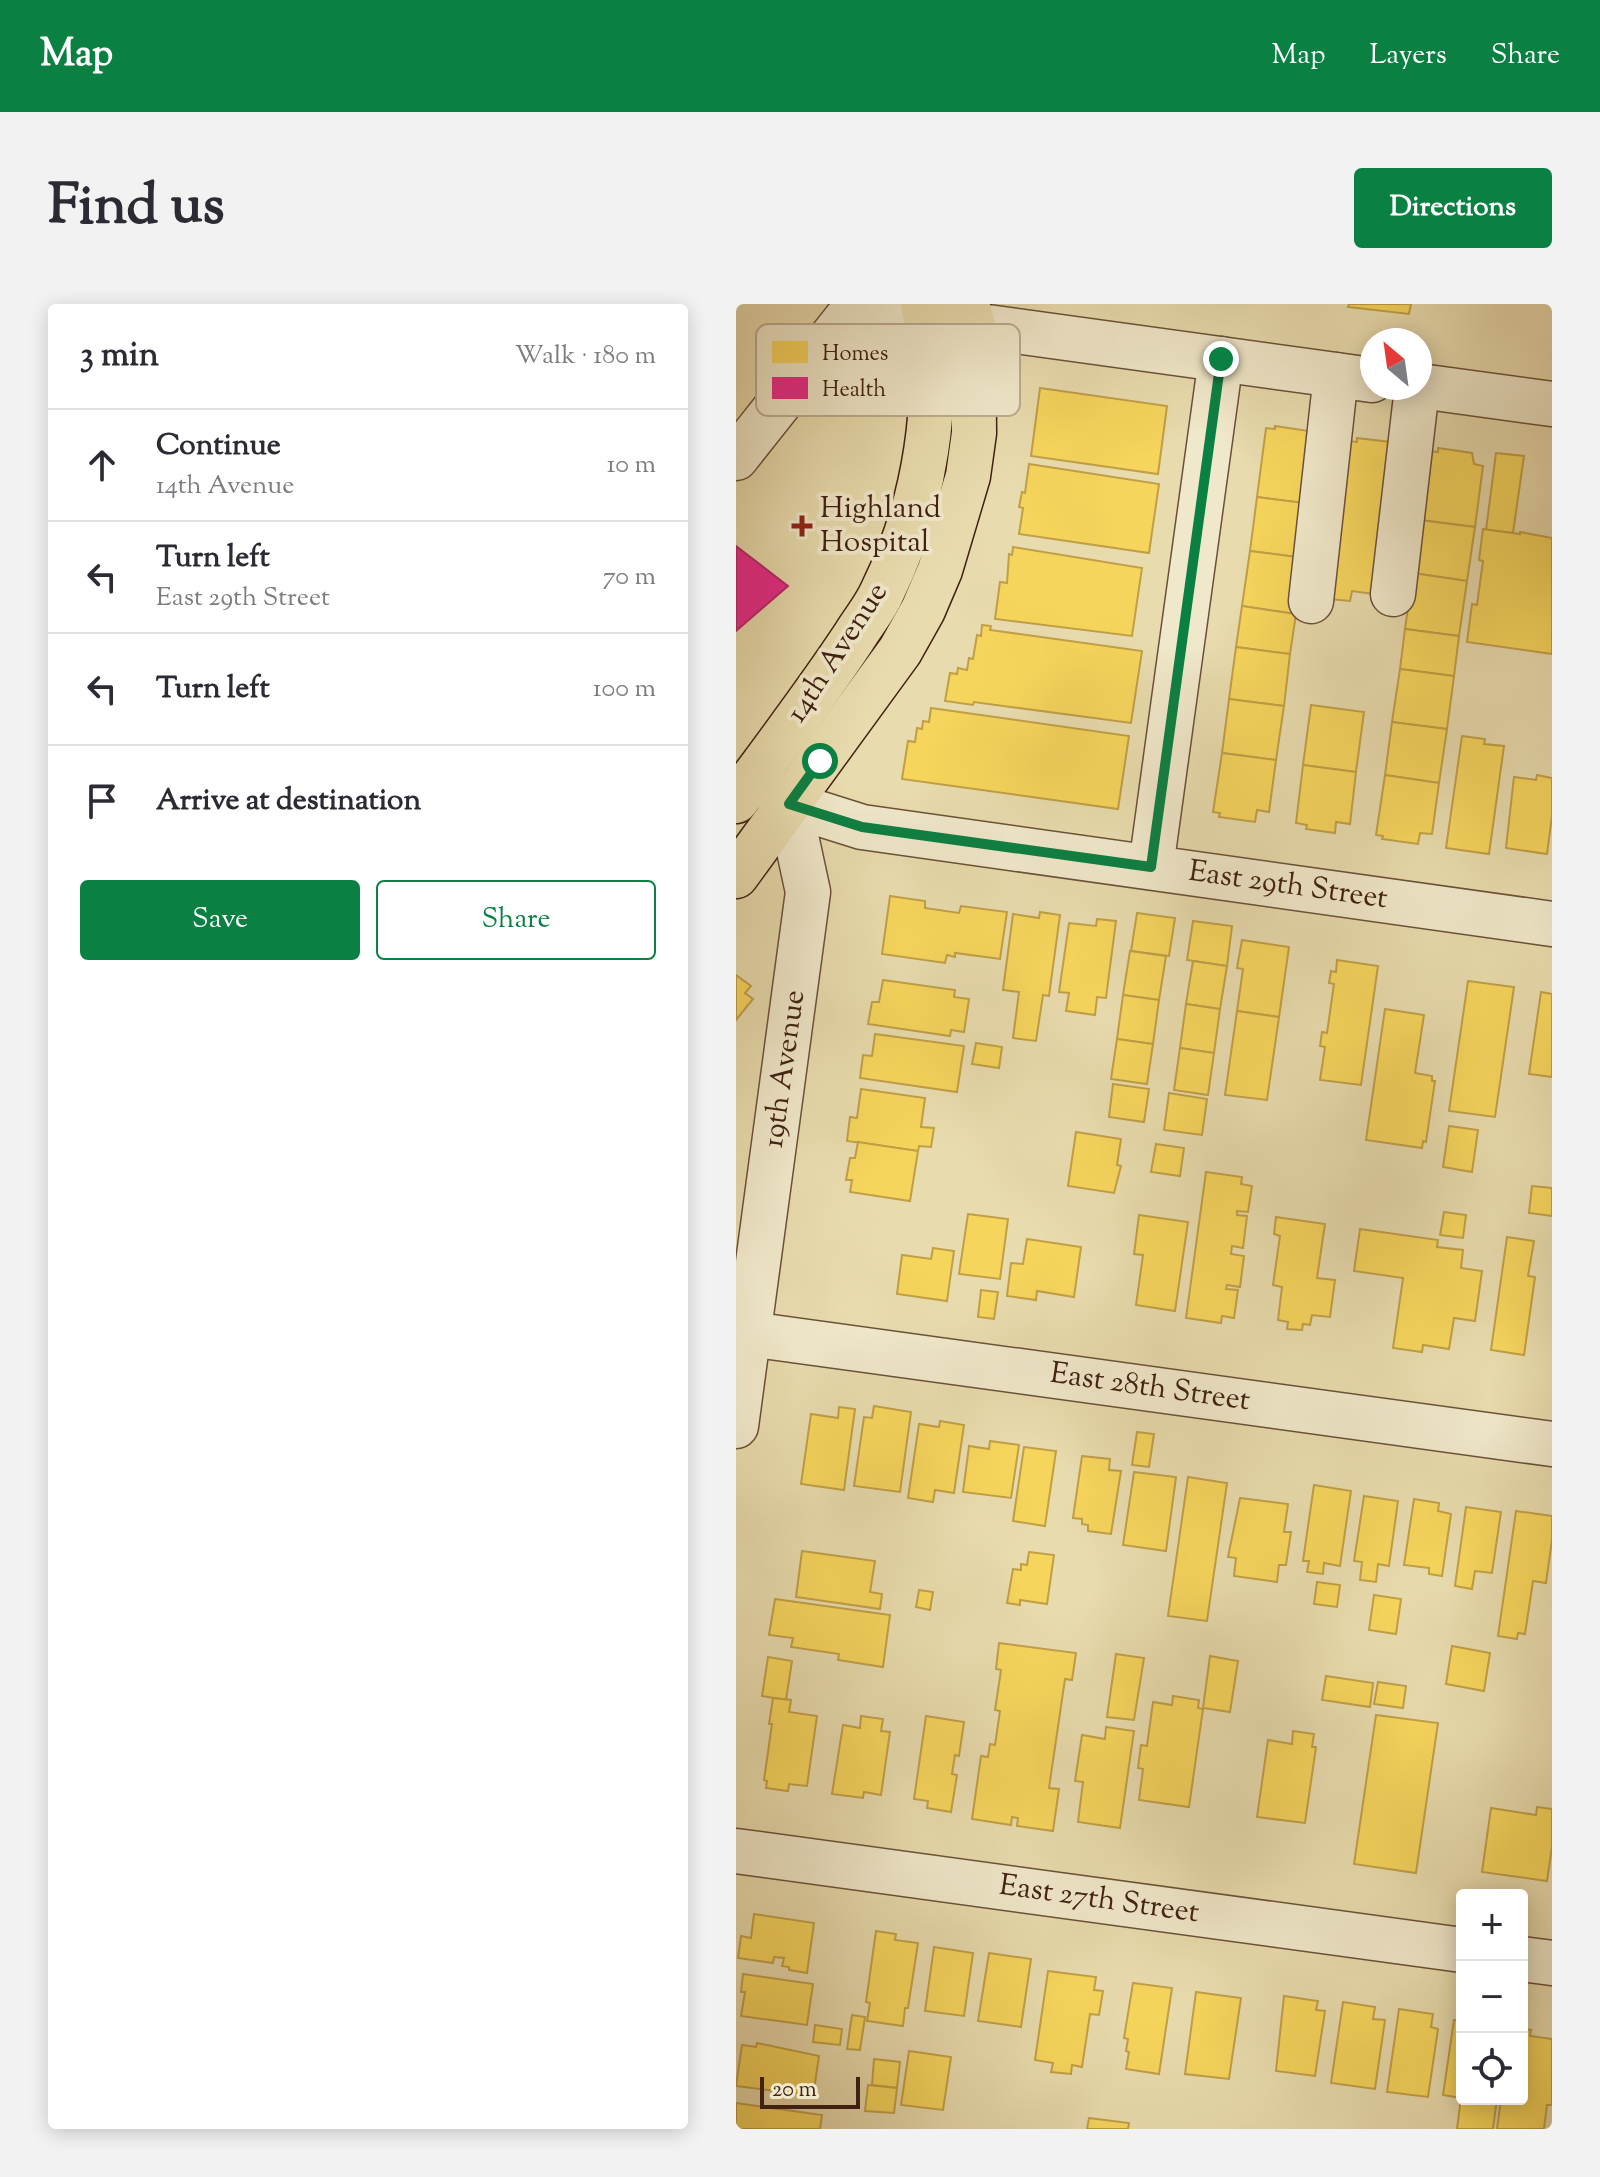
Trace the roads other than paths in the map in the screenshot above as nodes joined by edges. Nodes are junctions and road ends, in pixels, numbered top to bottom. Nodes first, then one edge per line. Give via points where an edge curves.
1 (924, 309) edge
2 (970, 314) edge
3 (842, 324) edge
4 (1221, 359) junction
5 (1354, 377) edge
6 (1432, 389) edge
7 (1416, 400) edge
8 (1552, 404) edge
9 (769, 416) edge
10 (930, 416) edge
11 (973, 416) edge
12 (736, 458) edge
13 (1393, 594) dead end
14 (1311, 601) dead end
15 (745, 789) edge
16 (789, 804) junction
17 (1151, 867) junction
18 (736, 876) edge
19 (1552, 924) edge
20 (749, 1334) junction
21 (736, 1426) edge
22 (1552, 1444) edge
23 (736, 1851) edge
24 (1456, 1949) edge
25 (1528, 1960) edge
26 (1552, 1963) edge

1 - 2 street
1 - 3 street via 886,307
2 - 4 street
4 - 5 street
4 - 17 street
5 - 14 street
6 - 8 street
7 - 13 street
9 - 12 street
10 - 15 main road, 14th Avenue via 912,514 883,592
11 - 16 main road, 14th Avenue via 968,476 923,610 900,651
15 - 16 street
16 - 17 street, East 29th Street via 862,827
16 - 18 main road, 14th Avenue
16 - 20 street, 19th Avenue via 808,892
17 - 19 street, East 29th Street
20 - 21 street, 19th Avenue
20 - 22 street, East 28th Street
23 - 24 street, East 27th Street
25 - 26 street

